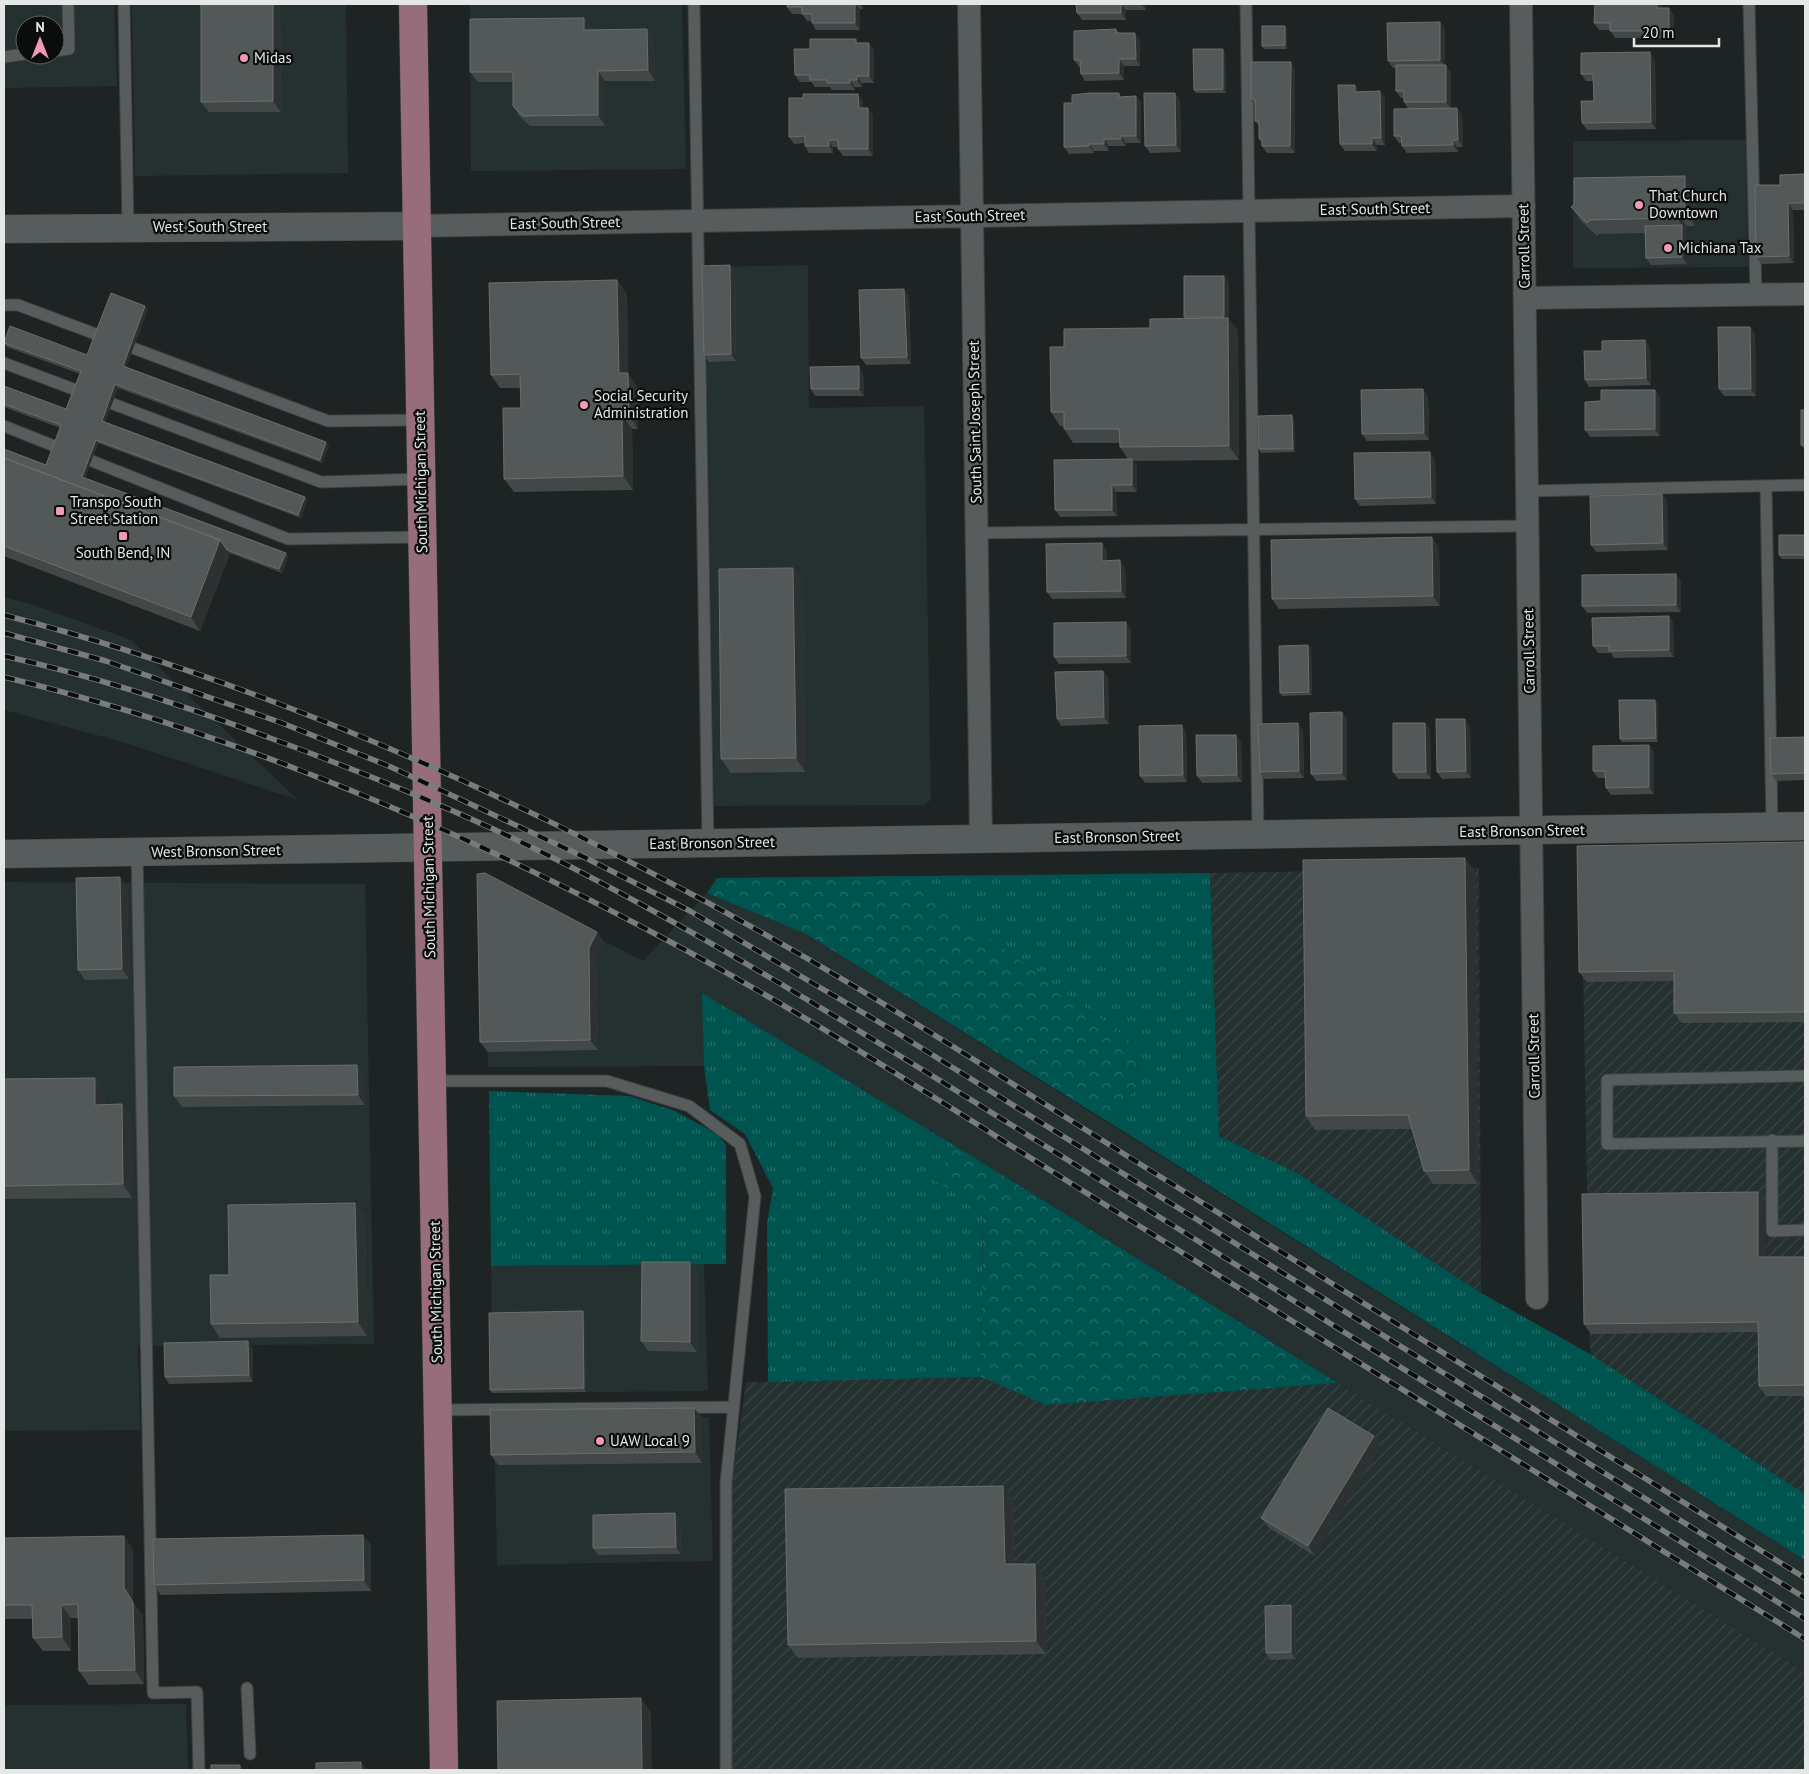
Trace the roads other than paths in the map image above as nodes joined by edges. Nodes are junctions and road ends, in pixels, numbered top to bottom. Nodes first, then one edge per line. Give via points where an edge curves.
1 (68, 4) edge
2 (124, 4) edge
3 (413, 4) edge
4 (694, 4) edge
5 (969, 4) edge
6 (1246, 4) edge
7 (1521, 4) edge
8 (1749, 4) edge
9 (65, 49) edge
10 (1524, 206) junction
11 (1250, 211) junction
12 (973, 216) junction
13 (698, 221) junction
14 (417, 226) junction
15 (128, 228) junction
16 (4, 229) edge
17 (1805, 294) edge
18 (1756, 295) junction
19 (1525, 298) junction
20 (4, 305) edge
21 (4, 362) edge
22 (420, 420) junction
23 (4, 426) edge
24 (422, 479) junction
25 (1805, 485) edge
26 (1766, 486) junction
27 (1527, 491) junction
28 (1528, 526) junction
29 (1253, 530) junction
30 (977, 533) junction
31 (422, 537) junction
32 (1805, 826) edge
33 (1772, 827) junction
34 (1532, 831) junction
35 (1258, 835) junction
36 (981, 839) junction
37 (708, 844) junction
38 (428, 848) junction
39 (137, 852) junction
40 (4, 854) edge
41 (1805, 1076) edge
42 (432, 1081) junction
43 (1772, 1140) junction
44 (1805, 1141) edge
45 (1805, 1230) edge
46 (1537, 1298) dead end
47 (734, 1407) junction
48 (438, 1410) junction
49 (248, 1688) dead end
50 (250, 1754) dead end
51 (199, 1770) edge
52 (444, 1770) edge
53 (726, 1770) edge

1 - 9 lane via 68,49
2 - 15 lane
3 - 14 main road, South Michigan Street
4 - 13 lane
5 - 12 street, South Saint Joseph Street
6 - 11 lane
7 - 10 street, Carroll Street
8 - 18 lane
10 - 11 street, East South Street
10 - 19 street, Carroll Street
11 - 12 street, East South Street
11 - 29 lane
12 - 13 street, East South Street
12 - 30 street, South Saint Joseph Street
13 - 14 street, East South Street
13 - 37 lane
14 - 15 street, West South Street
14 - 22 main road, South Michigan Street
15 - 16 street, West South Street
17 - 18 street
18 - 19 street
19 - 27 street, Carroll Street
20 - 22 lane via 18,305 328,421
21 - 24 lane via 321,482
22 - 24 main road, South Michigan Street
23 - 31 lane via 288,539
24 - 31 main road, South Michigan Street
25 - 26 lane
26 - 27 lane
26 - 33 lane
27 - 28 street, Carroll Street
28 - 29 lane
28 - 34 street, Carroll Street
29 - 30 lane
29 - 35 lane
30 - 36 street, South Saint Joseph Street
31 - 38 main road, South Michigan Street
32 - 33 street, East Bronson Street
33 - 34 street, East Bronson Street
34 - 35 street, East Bronson Street
34 - 46 street, Carroll Street
35 - 36 street, East Bronson Street
36 - 37 street, East Bronson Street
37 - 38 street, East Bronson Street
38 - 39 street, West Bronson Street
38 - 42 main road, South Michigan Street
39 - 40 street, West Bronson Street
39 - 51 lane via 153,1693 197,1692
41 - 43 lane via 1607,1080 1607,1144
42 - 47 lane via 607,1081 689,1106 740,1144 755,1196
42 - 48 main road, South Michigan Street
43 - 44 lane
43 - 45 lane via 1772,1231
47 - 48 lane
47 - 53 lane via 726,1483
48 - 52 main road, South Michigan Street
49 - 50 lane

